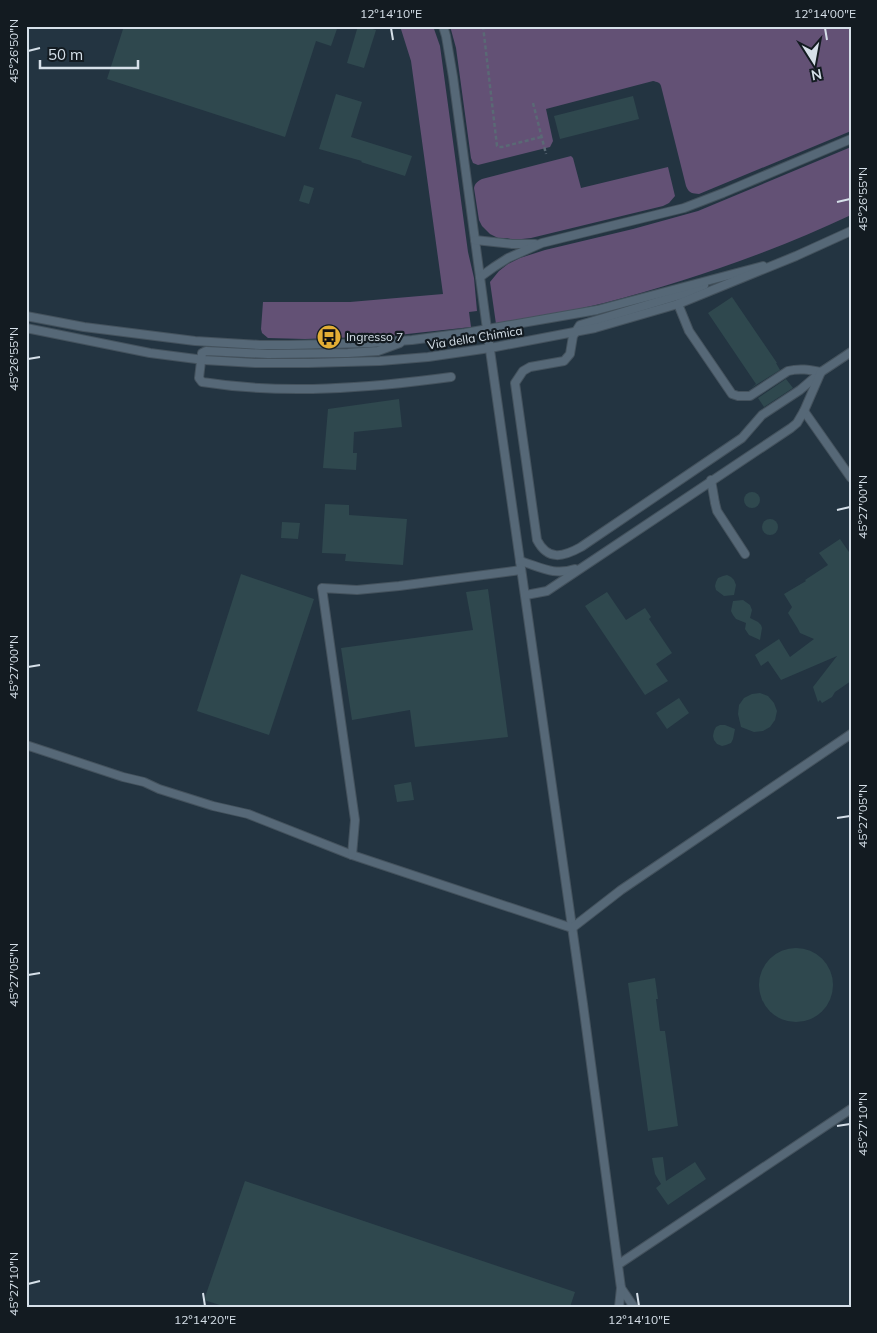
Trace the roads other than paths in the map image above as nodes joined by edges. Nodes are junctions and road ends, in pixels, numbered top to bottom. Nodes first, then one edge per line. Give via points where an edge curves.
1 (443, 26) edge
2 (851, 139) edge
3 (851, 231) edge
4 (475, 240) junction
5 (542, 243) junction
6 (796, 256) junction
7 (732, 274) junction
8 (480, 277) junction
9 (678, 304) junction
10 (26, 316) edge
11 (26, 328) edge
12 (487, 329) junction
13 (575, 332) junction
14 (412, 340) junction
15 (490, 348) junction
16 (851, 352) edge
17 (201, 360) junction
18 (821, 372) junction
19 (451, 377) dead end
20 (804, 410) junction
21 (851, 478) edge
22 (712, 480) junction
23 (744, 554) dead end
24 (520, 561) junction
25 (582, 567) junction
26 (521, 570) junction
27 (526, 595) junction
28 (851, 734) edge
29 (26, 745) edge
30 (352, 855) junction
31 (572, 928) junction
32 (851, 1108) edge
33 (619, 1264) junction
34 (622, 1288) junction
35 (619, 1307) edge
36 (634, 1307) edge

1 - 4 lane
2 - 5 lane via 684,208
3 - 6 lane, Via della Chimica
4 - 5 lane
4 - 8 lane
5 - 8 lane via 508,258
6 - 7 lane, Via della Chimica
6 - 9 lane, Via della Chimica
7 - 12 lane, Via della Chimica via 597,310
7 - 13 lane via 680,295 585,323
8 - 12 lane
9 - 13 lane, Via della Chimica
9 - 18 lane via 689,331 732,394 750,396 788,371
10 - 14 lane, Via della Chimica via 84,327 228,343 288,345
11 - 17 lane, Via della Chimica
12 - 14 lane, Via della Chimica
12 - 15 lane
13 - 15 lane, Via della Chimica
13 - 18 lane via 570,354 564,361 530,367 515,383 537,540 540,547 552,555 573,552 613,526 742,438 762,415
14 - 17 lane via 364,352 206,351 202,353
15 - 17 lane, Via della Chimica via 372,361 280,364
15 - 24 lane
16 - 18 lane
17 - 19 lane via 199,378 202,382 252,387 343,388
18 - 20 lane
20 - 21 lane
20 - 22 lane via 791,428
22 - 23 lane via 717,511
22 - 25 lane
24 - 25 lane via 556,572
24 - 26 lane
25 - 27 lane via 547,591
26 - 27 lane
26 - 30 lane via 382,588 322,588 355,820
27 - 31 lane
28 - 31 lane via 621,890
29 - 30 lane via 144,782 159,790 248,814
30 - 31 lane
31 - 33 lane
32 - 33 lane
33 - 34 lane
34 - 35 lane
34 - 36 lane

